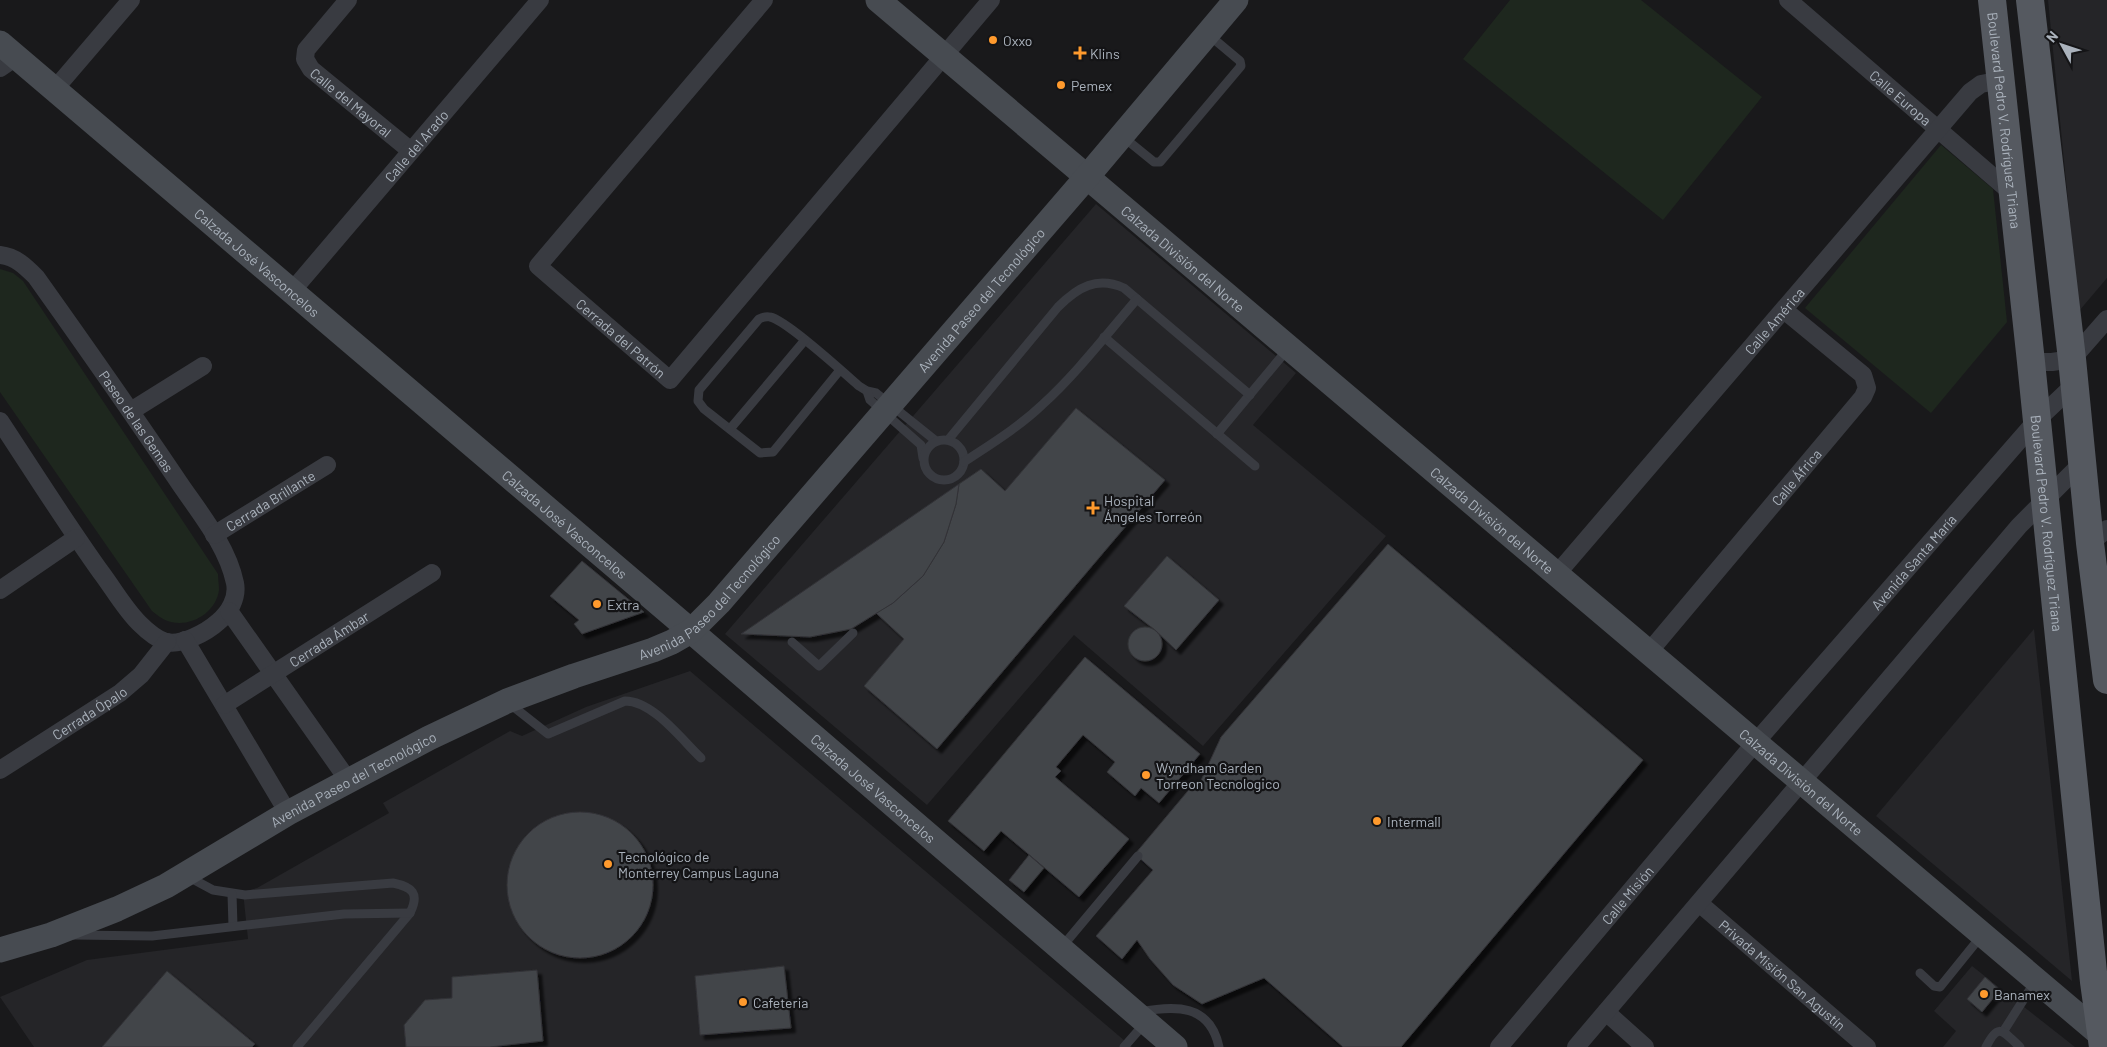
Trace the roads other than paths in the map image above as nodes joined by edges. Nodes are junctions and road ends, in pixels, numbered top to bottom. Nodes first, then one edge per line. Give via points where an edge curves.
1 (131, 0) edge
2 (348, 0) edge
3 (540, 0) edge
4 (764, 0) edge
5 (878, 0) edge
6 (991, 0) edge
7 (1236, 0) edge
8 (1788, 0) edge
9 (2030, 0) edge
10 (1991, 1) edge
11 (1208, 34) junction
12 (5, 56) edge
13 (944, 56) junction
14 (2001, 80) junction
15 (54, 90) junction
16 (1937, 129) junction
17 (1122, 136) junction
18 (411, 151) junction
19 (1086, 178) junction
20 (2013, 194) junction
21 (0, 255) edge
22 (292, 291) junction
23 (1137, 299) junction
24 (1784, 310) junction
25 (2107, 319) edge
26 (1104, 337) junction
27 (805, 340) junction
28 (1288, 349) junction
29 (2032, 362) junction
30 (203, 366) dead end
31 (840, 370) junction
32 (2074, 371) junction
33 (1250, 394) junction
34 (888, 408) junction
35 (131, 411) junction
36 (2037, 420) junction
37 (0, 421) edge
38 (730, 429) junction
39 (1217, 434) junction
40 (948, 440) junction
41 (936, 442) junction
42 (924, 461) junction
43 (964, 462) junction
44 (2082, 463) junction
45 (327, 465) dead end
46 (1255, 466) dead end
47 (2044, 502) junction
48 (214, 535) junction
49 (2098, 536) edge
50 (76, 538) junction
51 (432, 573) dead end
52 (1556, 575) junction
53 (0, 590) edge
54 (229, 612) junction
55 (691, 631) junction
56 (853, 633) dead end
57 (185, 640) junction
58 (167, 642) junction
59 (792, 642) dead end
60 (1648, 653) junction
61 (273, 674) junction
62 (2107, 680) edge
63 (507, 701) junction
64 (224, 705) junction
65 (1755, 743) junction
66 (701, 758) dead end
67 (0, 770) edge
68 (348, 780) junction
69 (1802, 782) junction
70 (288, 813) junction
71 (1138, 856) dead end
72 (186, 875) junction
73 (232, 894) junction
74 (1699, 903) junction
75 (410, 913) junction
76 (233, 926) junction
77 (51, 934) junction
78 (1982, 935) junction
79 (1060, 948) junction
80 (0, 950) edge
81 (1920, 973) dead end
82 (2036, 980) junction
83 (1606, 1012) junction
84 (1141, 1017) junction
85 (2003, 1032) junction
86 (2104, 1041) edge
87 (297, 1047) edge
88 (1124, 1047) edge
89 (1175, 1047) edge
90 (1219, 1047) edge
91 (1499, 1047) edge
92 (1576, 1047) edge
93 (1645, 1047) edge
94 (1867, 1047) edge
95 (1986, 1047) edge
96 (2020, 1047) edge

1 - 15 street
2 - 18 street, Calle del Mayoral via 306,50 305,59 310,69
3 - 18 street, Calle del Arado
4 - 13 street, Cerrada del Patrón via 538,266 670,380
5 - 13 main road, Calzada División del Norte
6 - 13 street
7 - 11 main road, Avenida Paseo del Tecnológico
8 - 16 street, Calle Europa
9 - 32 main road
10 - 14 main road, Boulevard Pedro V. Rodríguez Triana
11 - 17 main road, Avenida Paseo del Tecnológico
11 - 17 lane via 1241,66 1160,162 1154,162
12 - 15 main road, Calzada José Vasconcelos
13 - 19 main road, Calzada División del Norte
14 - 16 street, Calle América via 1981,84 1970,92
14 - 20 main road, Boulevard Pedro V. Rodríguez Triana
15 - 22 main road, Calzada José Vasconcelos
16 - 20 street, Calle Europa
16 - 24 street, Calle América
17 - 19 main road, Avenida Paseo del Tecnológico
18 - 22 street, Calle del Arado
19 - 28 main road, Calzada División del Norte
19 - 34 main road, Avenida Paseo del Tecnológico
20 - 29 main road, Boulevard Pedro V. Rodríguez Triana
21 - 35 street, Paseo de las Gemas via 23,263 36,276
22 - 55 main road, Calzada José Vasconcelos
23 - 26 lane
23 - 33 lane
23 - 40 lane via 1112,283 1082,287 1069,296
24 - 52 street, Calle América
24 - 60 street, Calle África via 1863,375 1867,388 1863,397
25 - 32 street, Avenida Santa María
26 - 39 lane
26 - 43 lane via 1042,405 1018,426
27 - 31 lane
27 - 38 lane
27 - 38 lane via 777,319 768,316 759,319 699,390 698,401 704,409
28 - 33 lane
28 - 52 main road, Calzada División del Norte
29 - 32 street via 2052,362
29 - 36 main road, Boulevard Pedro V. Rodríguez Triana
30 - 35 street
31 - 34 lane via 867,392 870,400
31 - 38 lane via 773,452 760,453
32 - 36 street, Avenida Santa María
32 - 44 main road
33 - 39 lane
34 - 41 lane
34 - 42 lane via 921,445
34 - 55 main road, Avenida Paseo del Tecnológico via 719,604
35 - 48 street, Paseo de las Gemas
36 - 47 main road, Boulevard Pedro V. Rodríguez Triana
36 - 65 street, Avenida Santa María
37 - 50 street
39 - 46 lane
40 - 41 lane
40 - 43 lane via 963,452
41 - 42 lane via 926,452
42 - 43 lane via 934,478 944,480 961,471
44 - 47 street
44 - 49 main road
45 - 48 street, Cerrada Brillante
47 - 69 street via 2018,526
47 - 86 main road, Boulevard Pedro V. Rodríguez Triana via 2093,972
48 - 54 street, Paseo de las Gemas via 236,585
49 - 62 main road
50 - 53 street
50 - 58 street via 137,622
51 - 61 street, Cerrada Ámbar
52 - 60 main road, Calzada División del Norte
54 - 57 street via 214,626
54 - 61 street
55 - 63 main road, Avenida Paseo del Tecnológico via 653,650
55 - 79 main road, Calzada José Vasconcelos
56 - 59 lane via 819,666
57 - 58 street
57 - 64 street
58 - 67 street, Cerrada Ópalo via 141,676 120,693
60 - 65 main road, Calzada División del Norte
61 - 64 street, Cerrada Ámbar
61 - 68 street
63 - 66 lane via 548,734 625,701 635,702 650,709
63 - 68 main road, Avenida Paseo del Tecnológico
64 - 70 street
65 - 69 main road, Calzada División del Norte
65 - 91 street, Calle Misión
68 - 70 main road, Avenida Paseo del Tecnológico
69 - 74 street
69 - 78 main road, Calzada División del Norte
70 - 72 main road, Avenida Paseo del Tecnológico
71 - 79 lane
72 - 73 lane via 213,890
72 - 77 main road, Avenida Paseo del Tecnológico via 117,909
73 - 75 lane via 393,883 412,890 415,897
73 - 76 lane
74 - 83 street
74 - 94 street, Privada Misión San Agustín
75 - 76 lane via 344,914
75 - 87 lane
76 - 77 lane via 152,936
77 - 80 main road, Avenida Paseo del Tecnológico
78 - 81 lane via 1940,987 1934,986
78 - 82 main road, Calzada División del Norte
79 - 84 main road, Calzada José Vasconcelos
82 - 85 lane
82 - 86 main road, Calzada División del Norte
83 - 92 street
83 - 93 street
84 - 88 lane
84 - 89 main road, Calzada José Vasconcelos
84 - 90 lane via 1167,1008 1192,1011 1212,1028
85 - 95 lane via 1994,1032
85 - 96 lane

